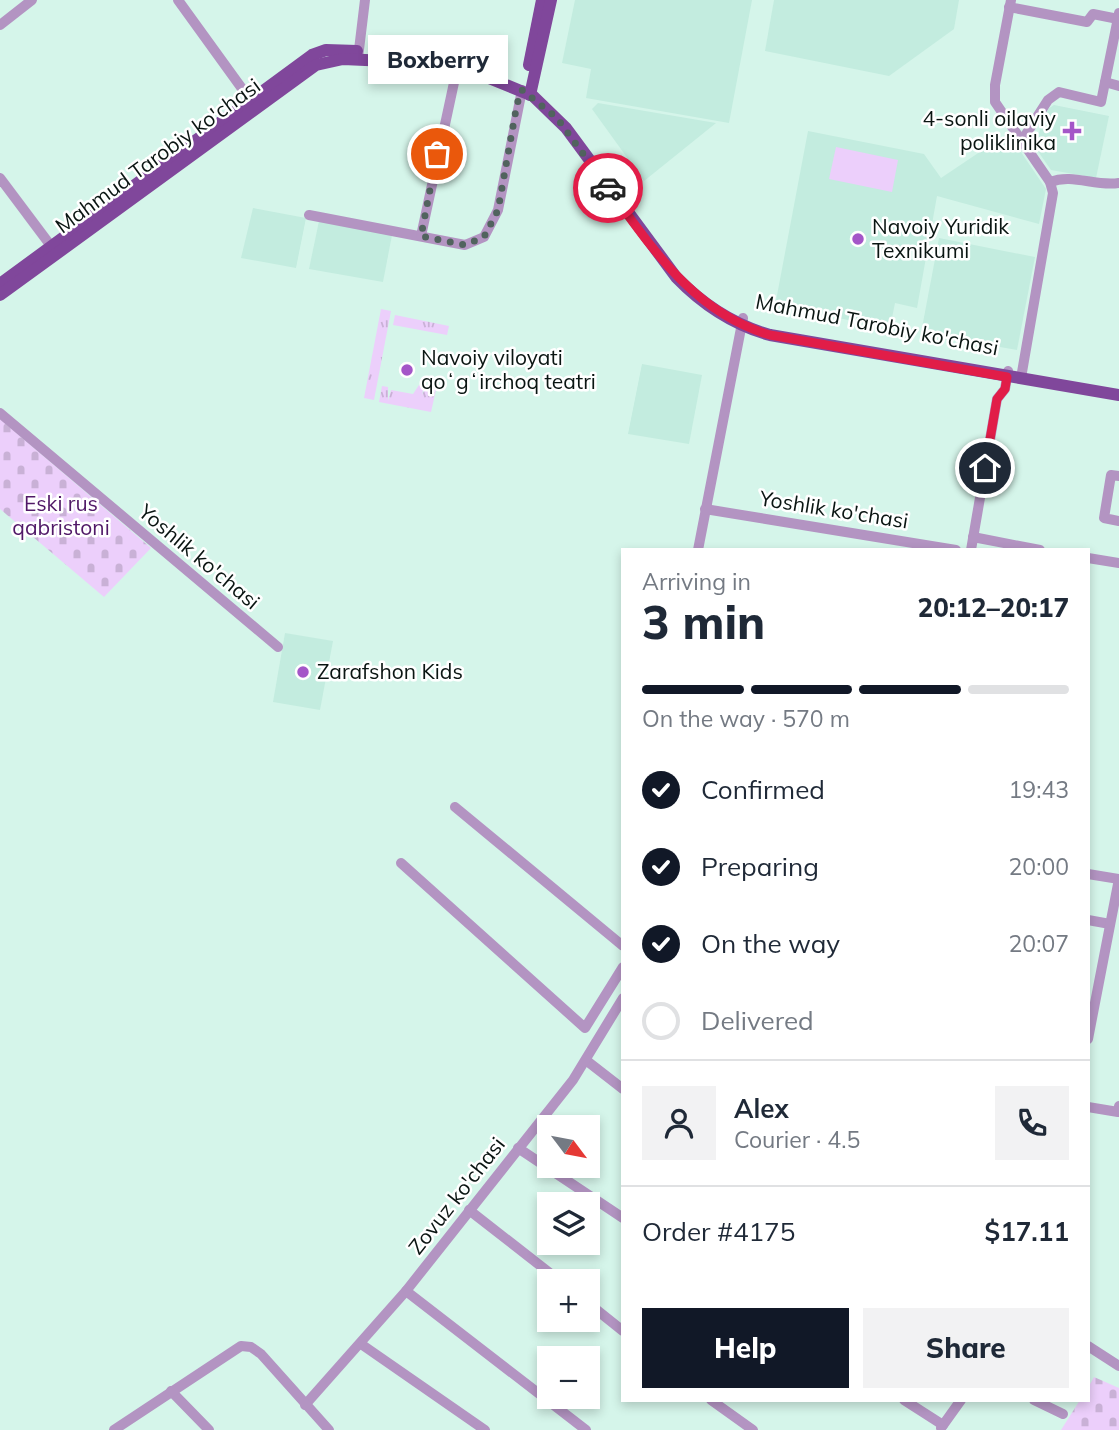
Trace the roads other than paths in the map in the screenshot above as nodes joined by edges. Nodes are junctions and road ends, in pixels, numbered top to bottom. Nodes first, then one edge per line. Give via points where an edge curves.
1 (13, 0) edge
2 (32, 0) edge
3 (178, 0) edge
4 (365, 0) edge
5 (542, 0) edge
6 (551, 0) edge
7 (1010, 4) edge
8 (21, 8) junction
9 (1118, 16) edge
10 (0, 25) edge
11 (358, 55) junction
12 (457, 67) junction
13 (1105, 82) junction
14 (1119, 86) edge
15 (527, 90) junction
16 (251, 100) junction
17 (1021, 142) junction
18 (0, 178) edge
19 (1050, 182) junction
20 (1119, 183) edge
21 (309, 215) dead end
22 (421, 236) junction
23 (51, 246) junction
24 (0, 284) edge
25 (0, 295) edge
26 (742, 322) junction
27 (1008, 374) junction
28 (1022, 376) junction
29 (1119, 388) edge
30 (1119, 395) edge
31 (0, 413) edge
32 (1119, 476) edge
33 (705, 509) junction
34 (1119, 521) edge
35 (974, 537) junction
36 (698, 548) edge
37 (944, 548) edge
38 (971, 548) edge
39 (1030, 548) edge
40 (1090, 558) edge
41 (1119, 563) edge
42 (278, 648) dead end
43 (455, 807) dead end
44 (401, 863) dead end
45 (1090, 874) edge
46 (1119, 879) edge
47 (1090, 920) edge
48 (1110, 924) junction
49 (621, 944) edge
50 (621, 970) edge
51 (621, 1002) edge
52 (1090, 1029) edge
53 (587, 1061) junction
54 (621, 1087) edge
55 (1119, 1106) edge
56 (1090, 1107) edge
57 (519, 1148) junction
58 (469, 1210) junction
59 (621, 1216) edge
60 (545, 1269) edge
61 (406, 1291) junction
62 (600, 1313) edge
63 (621, 1329) edge
64 (361, 1344) junction
65 (1090, 1347) edge
66 (1119, 1366) edge
67 (171, 1391) junction
68 (714, 1402) edge
69 (907, 1402) edge
70 (960, 1402) edge
71 (1038, 1402) edge
72 (305, 1405) junction
73 (1063, 1414) dead end
74 (941, 1428) edge
75 (114, 1430) edge
76 (209, 1430) edge
77 (329, 1430) edge
78 (485, 1430) edge
79 (586, 1430) edge
80 (752, 1430) edge

1 - 8 street
2 - 8 street
3 - 16 street, Mahmud Tarobiy ko'chasi
4 - 11 street
5 - 15 main road
6 - 15 main road
7 - 9 street via 1087,22 1093,14
7 - 17 street via 995,102
8 - 10 street
9 - 13 street
11 - 12 main road, Mahmud Tarobiy ko'chasi
11 - 16 main road, Mahmud Tarobiy ko'chasi via 326,50 312,55
11 - 25 main road, Mahmud Tarobiy ko'chasi via 316,65
12 - 15 main road, Mahmud Tarobiy ko'chasi
12 - 22 street
13 - 14 street
13 - 17 street via 1101,102 1059,92 1048,100
15 - 22 street via 517,104 498,210 484,237 465,245
15 - 26 main road, Mahmud Tarobiy ko'chasi via 550,100 568,120 676,267
16 - 23 main road, Mahmud Tarobiy ko'chasi
17 - 19 street
18 - 23 street
19 - 20 street via 1063,177 1104,185
19 - 28 street via 1053,193
21 - 22 street
23 - 24 main road, Mahmud Tarobiy ko'chasi
26 - 27 main road, Mahmud Tarobiy ko'chasi
26 - 33 street
27 - 28 main road, Mahmud Tarobiy ko'chasi
27 - 35 street via 997,399
28 - 29 main road, Mahmud Tarobiy ko'chasi
28 - 30 main road
31 - 42 street, Yoshlik ko'chasi
32 - 34 street via 1111,475 1104,518
33 - 36 street
33 - 37 street, Yoshlik ko'chasi
35 - 38 street
35 - 39 street
40 - 41 street
43 - 49 street
44 - 50 street via 585,1028
45 - 46 street
46 - 48 street
47 - 48 street
48 - 52 street
51 - 53 street, Zovuz ko'chasi
53 - 54 street
53 - 57 street, Zovuz ko'chasi
55 - 56 street via 1118,1112
57 - 58 street, Zovuz ko'chasi
57 - 59 street
58 - 60 street
58 - 61 street, Zovuz ko'chasi
61 - 64 street, Zovuz ko'chasi
61 - 79 street
62 - 63 street
64 - 72 street, Zovuz ko'chasi
64 - 78 street
65 - 66 street
67 - 72 street via 241,1346 251,1347
67 - 75 street
67 - 76 street
68 - 80 street
69 - 74 street
70 - 74 street
71 - 73 street
72 - 77 street

